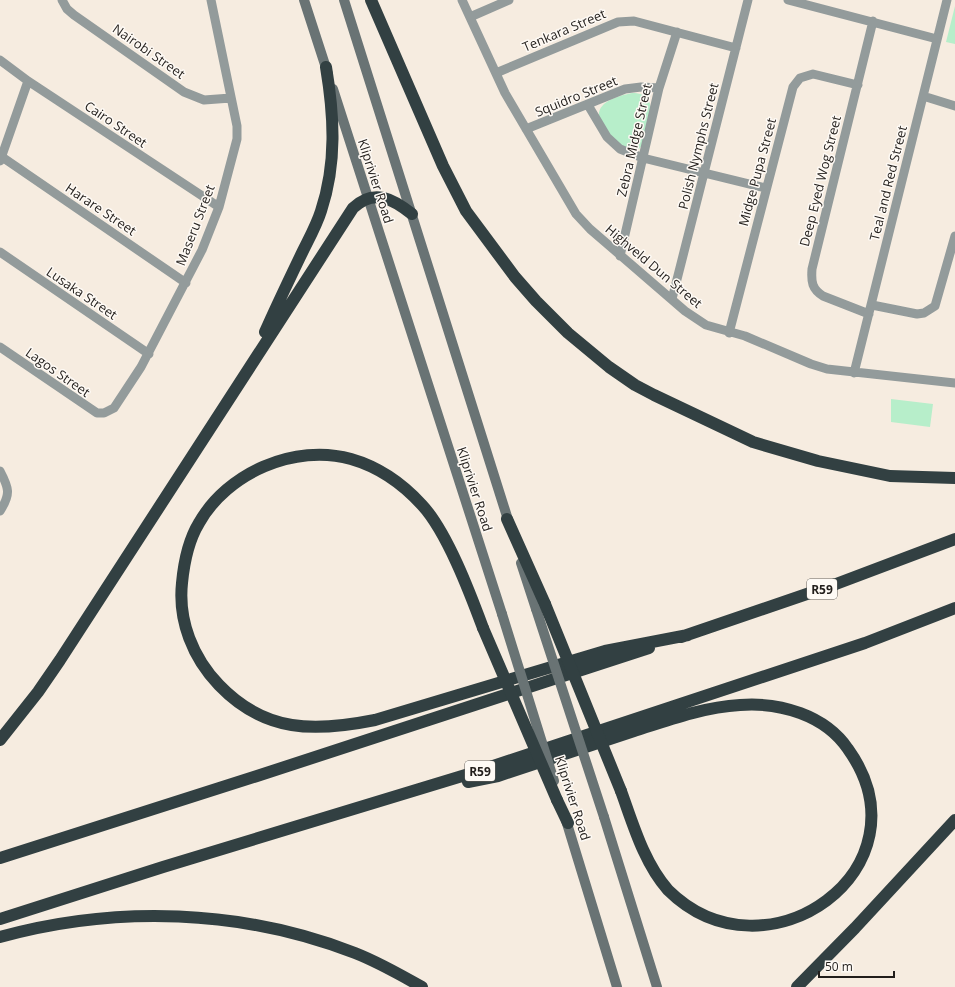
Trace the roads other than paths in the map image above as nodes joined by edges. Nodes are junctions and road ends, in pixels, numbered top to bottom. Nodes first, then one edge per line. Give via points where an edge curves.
1 (62, 0) edge
2 (211, 0) edge
3 (304, 0) edge
4 (344, 0) edge
5 (371, 0) edge
6 (462, 0) edge
7 (509, 0) edge
8 (748, 0) edge
9 (788, 0) edge
10 (947, 0) edge
11 (470, 17) junction
12 (873, 21) junction
13 (677, 32) junction
14 (937, 39) junction
15 (736, 48) junction
16 (0, 60) edge
17 (326, 66) junction
18 (496, 73) junction
19 (28, 81) junction
20 (858, 85) junction
21 (660, 88) junction
22 (922, 96) junction
23 (231, 98) junction
24 (588, 104) junction
25 (955, 106) edge
26 (526, 130) junction
27 (643, 158) junction
28 (1, 159) edge
29 (706, 174) junction
30 (766, 188) junction
31 (367, 197) junction
32 (219, 207) junction
33 (412, 214) junction
34 (955, 236) edge
35 (0, 252) edge
36 (620, 256) junction
37 (186, 282) junction
38 (672, 299) junction
39 (870, 309) junction
40 (730, 333) junction
41 (0, 347) edge
42 (149, 354) junction
43 (251, 362) junction
44 (854, 373) junction
45 (955, 383) edge
46 (104, 413) joint
47 (0, 472) edge
48 (955, 478) edge
49 (0, 511) edge
50 (507, 519) joint
51 (955, 539) edge
52 (541, 607) junction
53 (955, 608) edge
54 (688, 635) junction
55 (0, 740) edge
56 (410, 793) junction
57 (559, 800) junction
58 (955, 820) edge
59 (568, 823) joint
60 (0, 858) edge
61 (0, 919) edge
62 (0, 937) edge
63 (835, 947) junction
64 (422, 987) edge
65 (617, 987) edge
66 (657, 987) edge
67 (797, 987) edge
68 (806, 987) edge

1 - 23 street, Nairobi Street via 74,15 184,92 204,100
2 - 23 street, Maseru Street
3 - 17 main road, Kliprivier Road
4 - 33 main road, Kliprivier Road
5 - 48 highway via 443,166 466,211 532,296 568,333 609,367 654,396 753,442 818,461 890,476
6 - 11 street, Highveld Dun Street
7 - 11 street
8 - 15 street, Polish Nymphs Street
9 - 12 street
10 - 14 street, Teal and Red Street
11 - 18 street, Highveld Dun Street
12 - 14 street
12 - 20 street, Deep Eyed Wog Street
13 - 15 street, Tenkara Street
13 - 18 street, Tenkara Street via 634,20 618,22
13 - 21 street, Zebra Midge Street
14 - 22 street, Teal and Red Street
15 - 29 street, Polish Nymphs Street
16 - 19 street, Cairo Street
17 - 31 main road, Kliprivier Road
17 - 43 highway via 333,130 332,158 326,192 317,223
18 - 26 street, Highveld Dun Street
19 - 28 street
19 - 32 street, Cairo Street
20 - 30 street, Midge Pupa Street via 813,74 807,74 796,82
20 - 39 street, Deep Eyed Wog Street via 811,280 823,296
21 - 24 street, Squidro Street via 625,89
21 - 27 street, Zebra Midge Street
22 - 25 street
22 - 39 street, Teal and Red Street
23 - 32 street, Maseru Street via 237,139
24 - 26 street, Squidro Street
24 - 27 street via 614,144
26 - 36 street, Highveld Dun Street via 576,214
27 - 29 street
27 - 36 street, Zebra Midge Street
28 - 37 street, Harare Street
29 - 30 street
29 - 38 street, Polish Nymphs Street
30 - 40 street, Midge Pupa Street
31 - 33 highway via 392,200
31 - 43 highway via 347,215
31 - 57 main road, Kliprivier Road, bridge via 502,614
32 - 37 street, Maseru Street
33 - 50 main road, Kliprivier Road
34 - 39 street via 935,306 917,314
35 - 42 street, Lusaka Street
36 - 38 street, Highveld Dun Street
37 - 42 street, Maseru Street
38 - 40 street, Highveld Dun Street via 700,322
39 - 44 street, Teal and Red Street
40 - 44 street, Highveld Dun Street via 744,336 811,364
41 - 46 street, Lagos Street via 93,412
42 - 46 street, Maseru Street via 114,408
43 - 55 highway via 60,660
44 - 45 street, Highveld Dun Street
47 - 49 street via 8,486 7,499
50 - 52 highway
51 - 54 highway, R59 via 836,584
52 - 56 highway, bridge via 622,791 638,837 667,889 688,910 734,930 777,930 814,916 830,905 846,888 859,869 870,838 871,812 866,787 858,763 842,740 822,722 795,711 766,705 740,705 686,715 498,776
52 - 66 main road, Kliprivier Road, bridge
53 - 56 highway, R59 via 865,643
54 - 57 highway, bridge via 604,651 375,720 342,727 291,725 266,718 237,702 211,677 190,641 181,598 184,562 194,532 204,516 231,486 246,476 270,464 295,457 323,455 350,458 378,469 397,482 424,506 450,552 470,594 483,628
54 - 60 highway, R59
56 - 61 highway, R59
57 - 59 highway
58 - 63 highway
59 - 65 main road, Kliprivier Road
62 - 64 highway via 50,924 101,917 173,916 231,920 302,936 355,953
63 - 67 highway
63 - 68 highway

